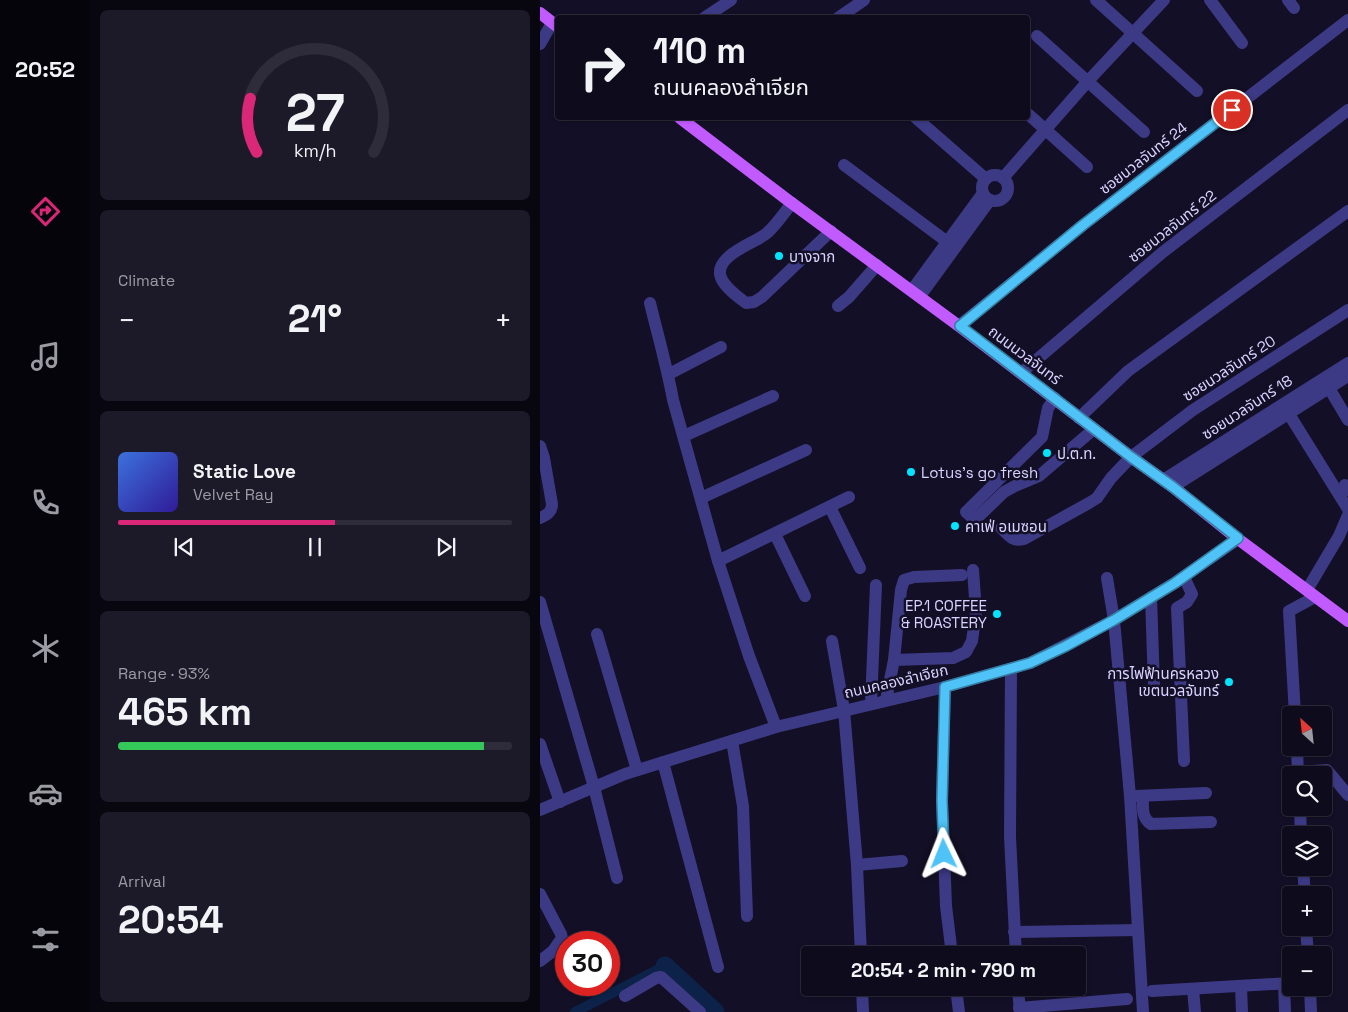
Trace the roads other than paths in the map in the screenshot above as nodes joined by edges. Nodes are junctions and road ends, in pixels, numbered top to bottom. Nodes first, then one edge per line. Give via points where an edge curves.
1 (731, 0) edge
2 (864, 0) edge
3 (1096, 0) edge
4 (1164, 0) edge
5 (1210, 0) edge
6 (540, 14) edge
7 (708, 15) edge
8 (842, 15) edge
9 (1348, 20) edge
10 (555, 25) edge
11 (1134, 33) junction
12 (1037, 36) dead end
13 (1242, 43) dead end
14 (540, 44) edge
15 (1088, 80) junction
16 (1197, 91) dead end
17 (1348, 110) edge
18 (1030, 116) edge
19 (687, 120) edge
20 (918, 120) edge
21 (1046, 130) junction
22 (1144, 132) dead end
23 (844, 165) dead end
24 (1087, 167) dead end
25 (1003, 178) junction
26 (986, 179) junction
27 (987, 197) junction
28 (792, 203) junction
29 (1348, 211) edge
30 (831, 231) junction
31 (946, 241) junction
32 (877, 265) junction
33 (916, 293) junction
34 (650, 303) dead end
35 (838, 306) dead end
36 (1348, 310) edge
37 (960, 326) junction
38 (721, 347) dead end
39 (1348, 363) edge
40 (1021, 373) junction
41 (668, 374) junction
42 (1348, 376) edge
43 (1329, 388) junction
44 (773, 396) dead end
45 (1055, 398) junction
46 (1080, 418) junction
47 (1292, 419) dead end
48 (1348, 420) edge
49 (1094, 429) junction
50 (684, 436) junction
51 (540, 446) edge
52 (806, 450) dead end
53 (1131, 457) junction
54 (1168, 484) junction
55 (849, 497) dead end
56 (702, 498) junction
57 (830, 507) junction
58 (1348, 509) edge
59 (1348, 514) edge
60 (540, 518) edge
61 (1001, 528) dead end
62 (774, 534) junction
63 (1238, 538) junction
64 (718, 561) junction
65 (860, 568) dead end
66 (1184, 577) junction
67 (1107, 578) dead end
68 (876, 584) dead end
69 (1311, 594) junction
70 (804, 596) dead end
71 (1151, 597) junction
72 (540, 602) edge
73 (1114, 620) junction
74 (1348, 621) edge
75 (597, 634) dead end
76 (832, 641) dead end
77 (894, 660) junction
78 (1011, 669) junction
79 (1154, 686) dead end
80 (945, 687) junction
81 (886, 700) junction
82 (871, 703) junction
83 (1294, 706) edge
84 (844, 710) junction
85 (776, 727) junction
86 (732, 741) junction
87 (540, 744) edge
88 (1184, 761) dead end
89 (664, 762) junction
90 (637, 770) junction
91 (1332, 776) edge
92 (594, 787) junction
93 (1206, 793) dead end
94 (1348, 795) edge
95 (1136, 796) junction
96 (560, 802) junction
97 (540, 810) edge
98 (1211, 822) dead end
99 (902, 861) dead end
100 (857, 865) junction
101 (617, 878) dead end
102 (540, 894) edge
103 (747, 916) dead end
104 (1138, 930) junction
105 (1014, 932) junction
106 (861, 946) edge
107 (951, 946) edge
108 (1015, 946) edge
109 (540, 961) edge
110 (718, 968) dead end
111 (1282, 983) edge
112 (1242, 986) junction
113 (1193, 988) junction
114 (1152, 991) dead end
115 (625, 996) dead end
116 (862, 996) edge
117 (957, 996) edge
118 (1018, 996) edge
119 (1287, 996) edge
120 (1310, 996) edge
121 (1127, 998) dead end
122 (1019, 1010) edge
123 (700, 1012) edge
124 (863, 1012) edge
125 (959, 1012) edge
126 (1143, 1012) edge
127 (1194, 1012) edge
128 (1242, 1012) edge
129 (1285, 1012) edge
130 (1311, 1012) edge

1 - 7 street
2 - 8 street
3 - 11 street
4 - 11 street
5 - 13 street
6 - 10 main road
9 - 37 street, ซอยนวลจันทร์ 24 via 1083,225
10 - 14 street
11 - 15 street
11 - 16 street
12 - 15 street
15 - 21 street
15 - 22 street
17 - 40 street, ซอยนวลจันทร์ 22 via 1163,252
18 - 21 street
19 - 28 main road, ถนนนวลจันทร์
20 - 26 street
21 - 24 street
21 - 25 street
23 - 31 street
25 - 26 street via 993,176
25 - 27 street via 1007,188 1005,195 998,200
26 - 27 street via 982,187
27 - 31 street
27 - 33 street
28 - 30 main road, ถนนนวลจันทร์
28 - 30 street via 766,234 732,254 719,268 722,280 746,303 762,297
29 - 46 street via 1128,371
30 - 32 main road, ถนนนวลจันทร์
31 - 33 street
32 - 33 main road, ถนนนวลจันทร์
32 - 35 street
33 - 37 main road, ถนนนวลจันทร์
34 - 41 street
36 - 53 street, ซอยนวลจันทร์ 20 via 1193,410
37 - 40 main road, ถนนนวลจันทร์
38 - 41 street
39 - 54 street, ซอยนวลจันทร์ 18
40 - 45 main road, ถนนนวลจันทร์
41 - 50 street
42 - 43 street
43 - 48 street
43 - 54 street
44 - 50 street
45 - 46 main road, ถนนนวลจันทร์
45 - 49 street via 1048,408 1042,437 966,512 975,520 1004,492 1039,476
46 - 49 main road, ถนนนวลจันทร์
47 - 58 street
49 - 53 main road, ถนนนวลจันทร์
50 - 56 street
51 - 60 street via 552,504 551,511
52 - 56 street
53 - 54 main road, ถนนนวลจันทร์
53 - 61 street, ซอยนวลจันทร์ 20 via 1097,498 1024,539 1012,539
54 - 63 main road, ถนนนวลจันทร์
55 - 57 street
56 - 64 street
57 - 62 street
57 - 65 street
59 - 69 street
62 - 64 street
62 - 70 street
63 - 66 street, ถนนคลองลำเจียก
63 - 69 main road, ถนนนวลจันทร์
64 - 85 street
66 - 71 street, ถนนคลองลำเจียก
66 - 88 street via 1192,594 1187,602 1176,608
67 - 73 street
68 - 82 street
69 - 74 main road, ถนนนวลจันทร์
69 - 83 street via 1289,611
71 - 73 street, ถนนคลองลำเจียก
71 - 79 street
72 - 92 street
73 - 78 street, ถนนคลองลำเจียก via 1030,663
73 - 95 street
75 - 90 street
76 - 84 street
77 - 77 street via 953,658 966,652 972,641 976,612 968,572 904,580
77 - 81 street
78 - 80 street, ถนนคลองลำเจียก
78 - 105 street via 1010,837
80 - 81 street, ถนนคลองลำเจียก
80 - 107 street via 942,801
81 - 82 street, ถนนคลองลำเจียก
82 - 84 street, ถนนคลองลำเจียก
84 - 85 street, ถนนคลองลำเจียก
84 - 100 street
85 - 86 street, ถนนคลองลำเจียก
86 - 89 street, ถนนคลองลำเจียก
86 - 103 street via 743,806
87 - 96 street
89 - 90 street, ถนนคลองลำเจียก
89 - 110 street
90 - 92 street, ถนนคลองลำเจียก
91 - 94 street
92 - 96 street, ถนนคลองลำเจียก
92 - 101 street
93 - 95 street
95 - 98 street via 1151,824
95 - 104 street
96 - 97 street, ถนนคลองลำเจียก
99 - 100 street
100 - 106 street
102 - 109 street via 562,938
104 - 105 street
104 - 126 street
105 - 108 street
111 - 112 street
112 - 113 street
112 - 128 street
113 - 114 street
113 - 127 street
115 - 123 street via 662,977
116 - 124 street
117 - 125 street
118 - 122 street
119 - 129 street
120 - 130 street
121 - 122 street

